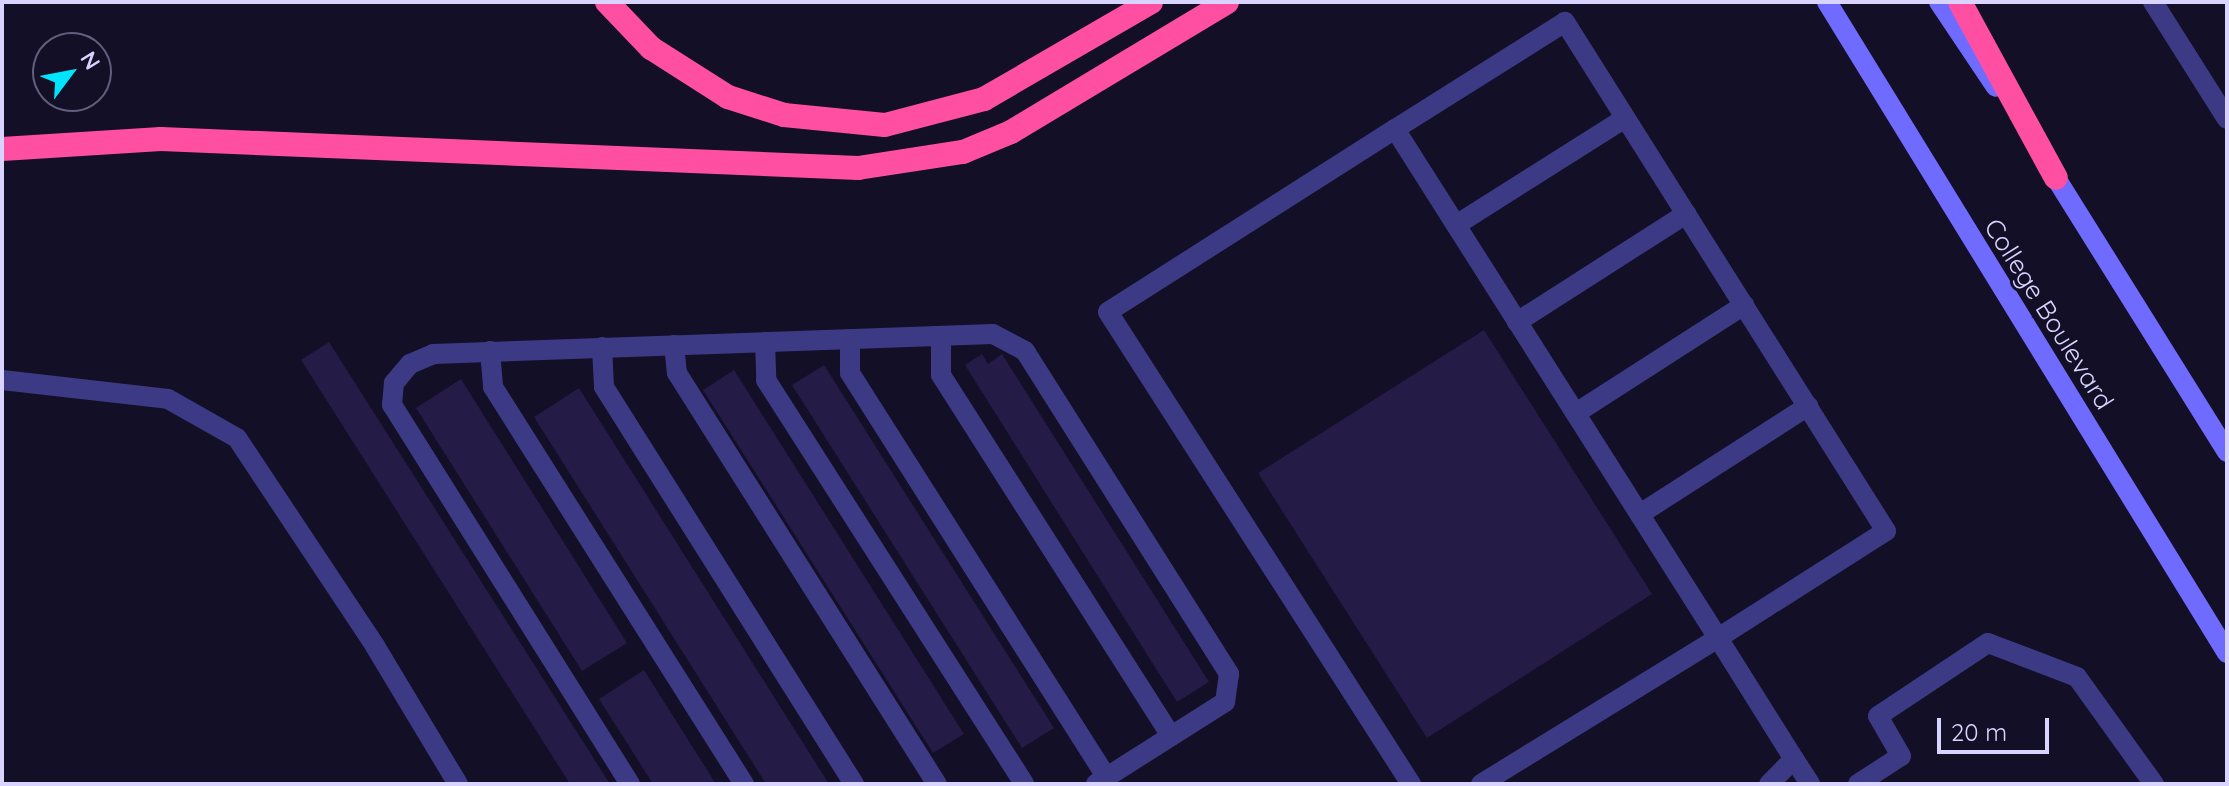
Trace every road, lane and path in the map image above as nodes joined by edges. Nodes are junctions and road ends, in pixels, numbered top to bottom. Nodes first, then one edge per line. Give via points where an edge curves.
1 (607, 2) edge
2 (1151, 2) edge
3 (1227, 2) edge
4 (1827, 2) edge
5 (1939, 2) edge
6 (1960, 2) edge
7 (2153, 2) edge
8 (1625, 118) junction
9 (2227, 119) edge
10 (1395, 129) junction
11 (2, 149) edge
12 (2056, 178) junction
13 (1686, 214) junction
14 (1456, 225) junction
15 (1744, 305) junction
16 (1517, 322) junction
17 (941, 336) junction
18 (850, 339) junction
19 (765, 342) junction
20 (674, 345) junction
21 (602, 347) junction
22 (490, 351) junction
23 (2, 380) edge
24 (1808, 406) junction
25 (1576, 413) junction
26 (2227, 452) edge
27 (1640, 514) junction
28 (1718, 638) junction
29 (2227, 653) edge
30 (1171, 736) junction
31 (1794, 759) junction
32 (1101, 781) edge
33 (458, 784) edge
34 (630, 784) edge
35 (744, 784) edge
36 (854, 784) edge
37 (937, 784) edge
38 (1024, 784) edge
39 (1411, 784) edge
40 (1481, 784) edge
41 (1769, 784) edge
42 (1810, 784) edge
43 (1858, 784) edge
44 (2154, 784) edge

1 - 2 highway via 651,48 728,97 784,115 885,125 984,99
3 - 11 highway via 1011,132 963,152 858,168 161,139
4 - 29 main road, College Boulevard
5 - 12 main road
6 - 12 highway
7 - 9 street
8 - 10 street via 1565,22
8 - 13 street
8 - 14 street
10 - 14 street
10 - 39 street via 1108,312
12 - 26 main road
13 - 15 street
13 - 16 street
14 - 16 street
15 - 24 street
15 - 25 street
16 - 25 street
17 - 18 street
17 - 30 street via 941,375
17 - 30 street via 993,334 1025,351 1229,674 1225,702
18 - 19 street
18 - 32 street via 850,373
19 - 20 street
19 - 38 street via 766,380
20 - 21 street
20 - 37 street via 677,373
21 - 22 street
21 - 36 street via 604,387
22 - 34 street via 433,354 410,364 394,383 392,405
22 - 35 street via 493,387
23 - 33 street via 168,399 237,438 375,646
24 - 27 street
24 - 28 street via 1886,531
25 - 27 street
27 - 28 street
28 - 31 street
28 - 40 street
30 - 32 street
31 - 41 street
31 - 42 street
43 - 44 street via 1901,756 1878,716 1988,643 2077,677

